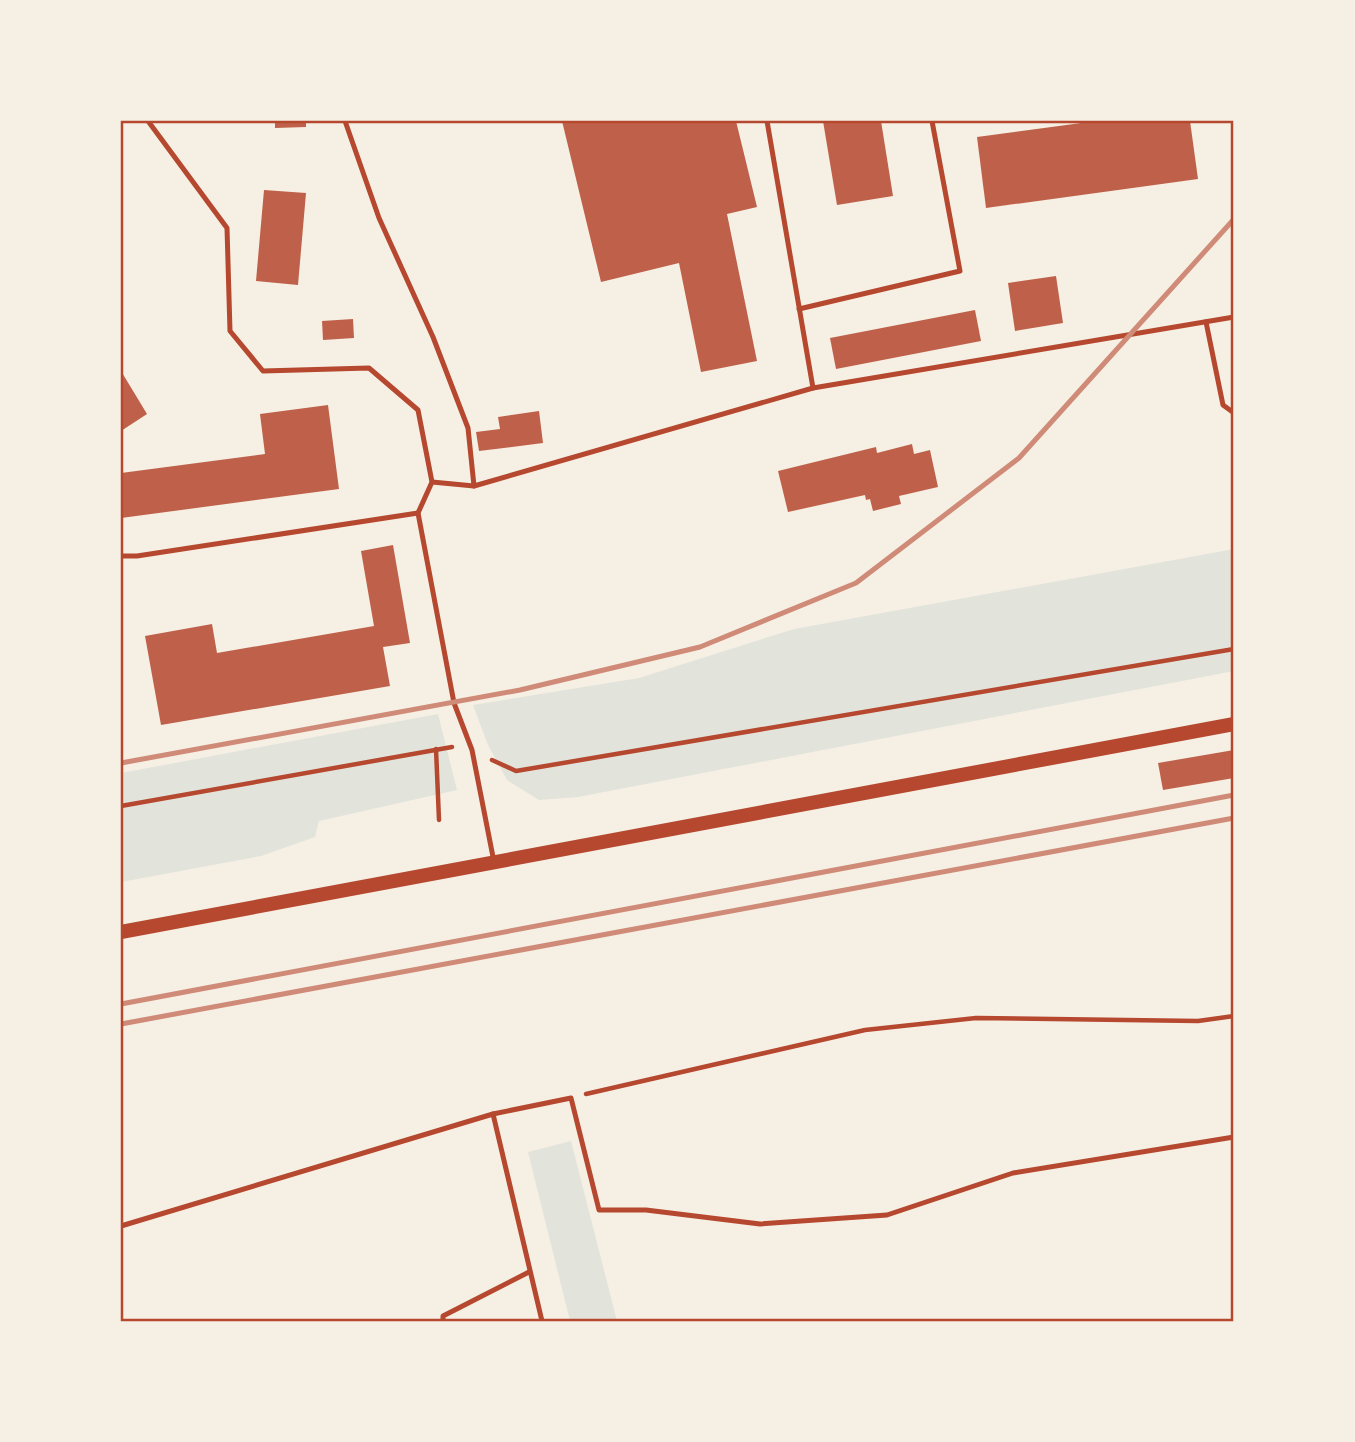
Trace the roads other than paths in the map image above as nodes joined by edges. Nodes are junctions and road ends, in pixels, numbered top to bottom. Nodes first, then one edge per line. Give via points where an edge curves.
1 (148, 121) edge
2 (345, 121) edge
3 (768, 121) edge
4 (932, 121) edge
5 (800, 309) junction
6 (1234, 317) edge
7 (1206, 322) junction
8 (813, 388) junction
9 (1234, 413) edge
10 (432, 482) junction
11 (474, 486) junction
12 (418, 513) junction
13 (121, 556) edge
14 (1234, 724) edge
15 (494, 862) junction
16 (121, 932) edge
17 (493, 1114) junction
18 (1234, 1137) edge
19 (121, 1226) edge
20 (529, 1272) junction
21 (443, 1321) edge
22 (542, 1321) edge

1 - 10 lane via 227,228 230,331 263,371 369,368 418,410
2 - 11 lane via 379,218 468,428
3 - 5 lane
4 - 5 lane via 960,271
5 - 8 lane
6 - 7 lane
7 - 8 lane
7 - 9 lane via 1223,405
8 - 11 lane
10 - 11 lane
10 - 12 lane
12 - 13 lane
12 - 15 lane via 454,702 472,750
14 - 15 main road
15 - 16 main road
17 - 18 lane via 571,1098 599,1210 646,1210 760,1224 887,1215 1013,1173
17 - 19 lane
17 - 20 lane
20 - 21 lane via 443,1316
20 - 22 lane

